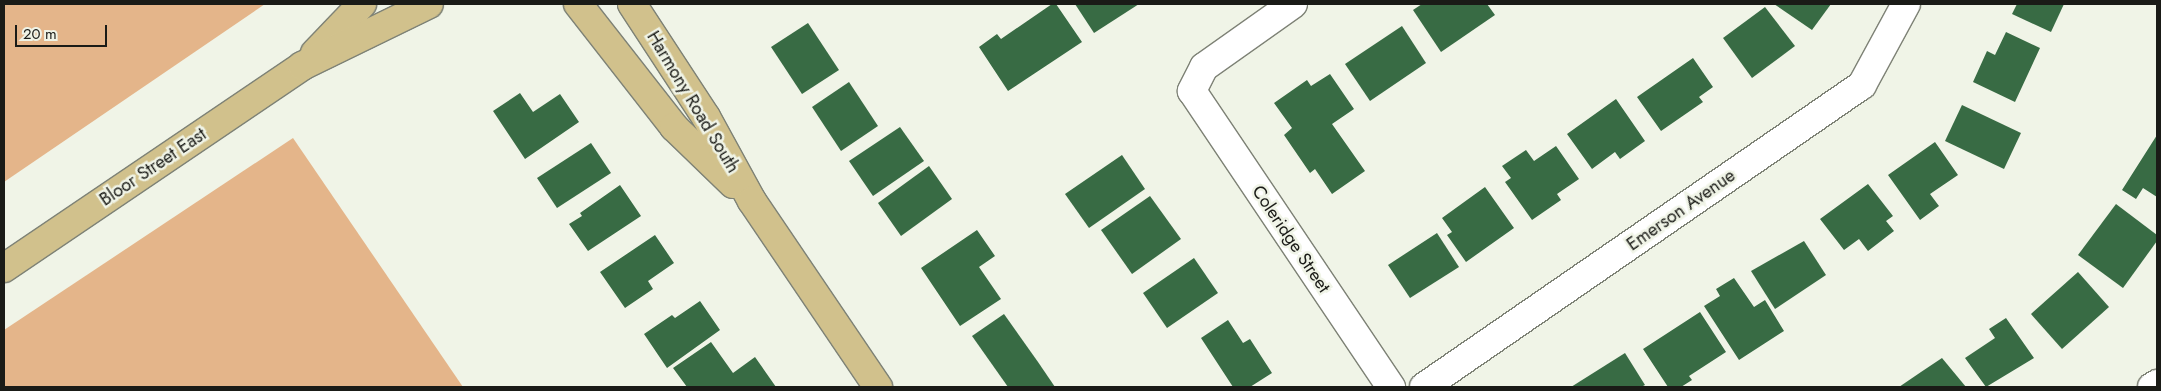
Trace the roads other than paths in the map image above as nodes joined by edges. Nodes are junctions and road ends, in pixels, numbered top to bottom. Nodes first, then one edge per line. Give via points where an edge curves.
1 (362, 4) edge
2 (429, 4) edge
3 (578, 4) edge
4 (632, 4) edge
5 (655, 4) edge
6 (1293, 4) edge
7 (1906, 4) edge
8 (673, 65) junction
9 (302, 66) junction
10 (752, 201) junction
11 (4, 268) edge
12 (2157, 384) edge
13 (878, 387) edge
14 (1391, 387) edge
15 (1424, 387) edge
16 (2152, 387) edge

1 - 9 main road, Bloor Street East
2 - 9 main road, Bloor Street East
3 - 10 main road, Harmony Road South via 674,127
4 - 8 main road, Harmony Road South
5 - 8 main road
6 - 14 street, Coleridge Street via 1204,67 1192,91
7 - 15 street, Emerson Avenue via 1862,85
8 - 10 main road, Harmony Road South
9 - 11 main road, Bloor Street East
10 - 13 main road, Harmony Road South
12 - 16 street

